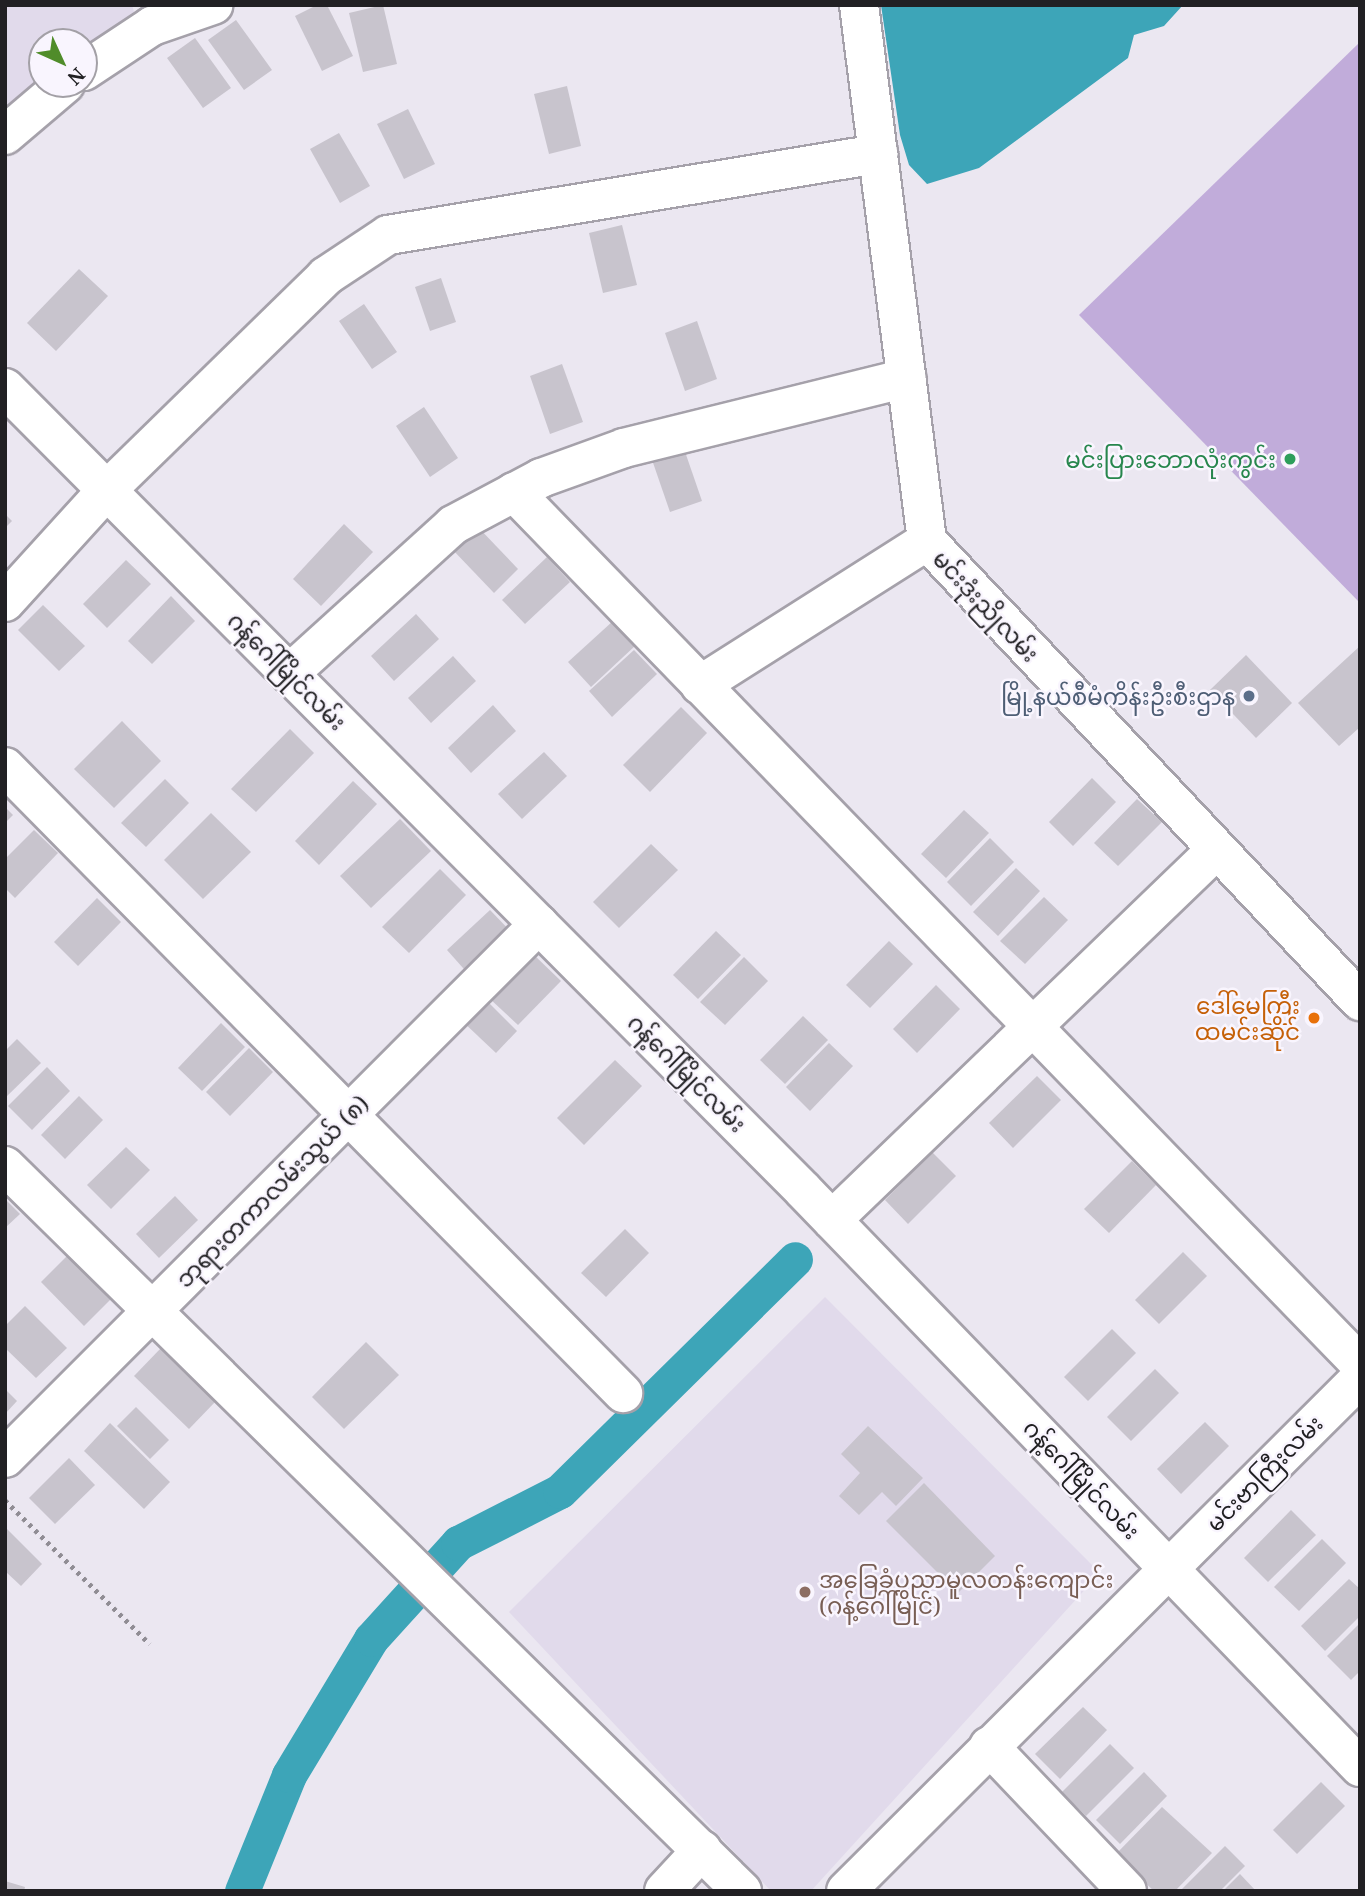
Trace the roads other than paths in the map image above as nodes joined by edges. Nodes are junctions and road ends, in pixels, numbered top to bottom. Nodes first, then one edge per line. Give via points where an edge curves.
1 (213, 5) edge
2 (859, 5) edge
3 (150, 15) edge
4 (98, 59) edge
5 (49, 98) edge
6 (5, 135) edge
7 (878, 154) junction
8 (906, 378) junction
9 (5, 388) edge
10 (107, 490) junction
11 (514, 492) junction
12 (927, 541) junction
13 (5, 602) edge
14 (290, 673) junction
15 (699, 685) junction
16 (5, 767) edge
17 (1214, 852) junction
18 (539, 924) junction
19 (1360, 1001) edge
20 (1031, 1029) junction
21 (348, 1114) junction
22 (5, 1166) edge
23 (821, 1208) junction
24 (153, 1310) junction
25 (1360, 1364) edge
26 (1360, 1378) edge
27 (623, 1393) dead end
28 (5, 1458) edge
29 (1169, 1569) junction
30 (989, 1746) junction
31 (1360, 1767) edge
32 (702, 1850) junction
33 (664, 1891) edge
34 (743, 1891) edge
35 (846, 1891) edge
36 (1127, 1891) edge

1 - 3 street
2 - 7 street, မင်းဒုံးညိုလမ်း
3 - 4 street
5 - 6 street
7 - 8 street, မင်းဒုံးညိုလမ်း
7 - 10 street via 388,235 326,276
8 - 11 street via 624,448
8 - 12 street, မင်းဒုံးညိုလမ်း
9 - 10 street, ဂန့်ဂေါ်မြိုင်လမ်း
10 - 13 street
10 - 14 street, ဂန့်ဂေါ်မြိုင်လမ်း
11 - 14 street via 453,525
11 - 15 street
12 - 15 street
12 - 17 street, မင်းဒုံးညိုလမ်း
14 - 18 street, ဂန့်ဂေါ်မြိုင်လမ်း
15 - 20 street
16 - 21 street
17 - 19 street, မင်းဒုံးညိုလမ်း
17 - 20 street
18 - 21 street, ဘုရားတကာလမ်းသွယ် (၈)
18 - 23 street, ဂန့်ဂေါ်မြိုင်လမ်း
20 - 23 street
20 - 25 street
21 - 24 street, ဘုရားတကာလမ်းသွယ် (၈)
21 - 27 street
22 - 24 street
23 - 29 street, ဂန့်ဂေါ်မြိုင်လမ်း
24 - 28 street, ဘုရားတကာလမ်းသွယ် (၈)
24 - 32 street
26 - 29 street, မင်းဗာကြီးလမ်း
29 - 30 street, မင်းဗာကြီးလမ်း
29 - 31 street, ဂန့်ဂေါ်မြိုင်လမ်း
30 - 35 street, မင်းဗာကြီးလမ်း
30 - 36 street
32 - 33 street
32 - 34 street

